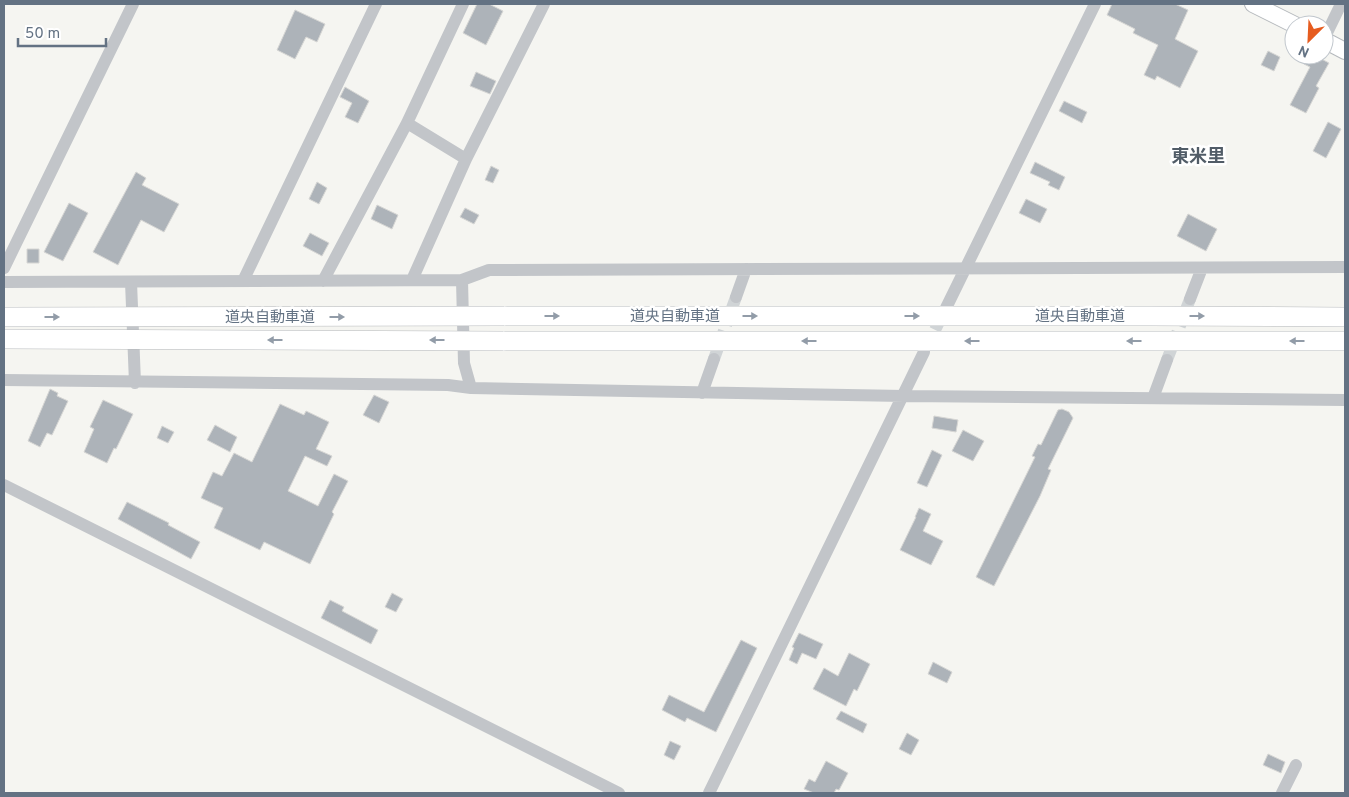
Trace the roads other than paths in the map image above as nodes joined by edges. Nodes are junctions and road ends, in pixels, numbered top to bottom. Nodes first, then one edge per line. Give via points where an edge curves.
1 (133, 4) edge
2 (376, 4) edge
3 (463, 4) edge
4 (544, 4) edge
5 (1095, 4) edge
6 (1252, 4) edge
7 (1341, 4) edge
8 (1334, 18) edge
9 (1284, 20) edge
10 (1334, 45) edge
11 (1345, 51) edge
12 (407, 123) junction
13 (466, 159) junction
14 (1345, 267) edge
15 (4, 268) edge
16 (966, 268) junction
17 (1202, 268) junction
18 (746, 269) junction
19 (412, 280) junction
20 (462, 280) junction
21 (243, 281) junction
22 (323, 281) junction
23 (4, 282) edge
24 (131, 282) junction
25 (736, 297) tunnel mouth
26 (1190, 299) tunnel mouth
27 (946, 308) tunnel mouth
28 (4, 317) edge
29 (1345, 317) edge
30 (4, 339) edge
31 (1345, 341) edge
32 (924, 352) tunnel mouth
33 (714, 359) tunnel mouth
34 (1167, 360) tunnel mouth
35 (4, 380) edge
36 (136, 383) junction
37 (471, 388) junction
38 (702, 393) junction
39 (904, 396) junction
40 (1153, 398) junction
41 (1345, 400) edge
42 (4, 485) edge
43 (1296, 765) dead end
44 (619, 793) edge
45 (709, 793) edge
46 (1282, 793) edge

1 - 15 street
2 - 21 street
3 - 12 street
4 - 13 street
5 - 16 street
6 - 9 main road
7 - 8 street
10 - 11 main road
12 - 13 street
12 - 22 street
13 - 19 street
14 - 17 street
16 - 17 street
16 - 18 street
16 - 27 street
17 - 26 street
18 - 20 street via 489,270
18 - 25 street
19 - 20 street
19 - 22 street
20 - 37 street via 464,363
21 - 22 street
21 - 24 street
23 - 24 street
24 - 36 street
28 -> 29 highway, 道央自動車道, bridge
31 -> 30 highway, 道央自動車道, bridge
32 - 39 street
33 - 38 street
34 - 40 street
35 - 36 street
36 - 37 street via 448,385
37 - 38 street
38 - 39 street
39 - 40 street
39 - 45 street
40 - 41 street
42 - 44 street
43 - 46 street

